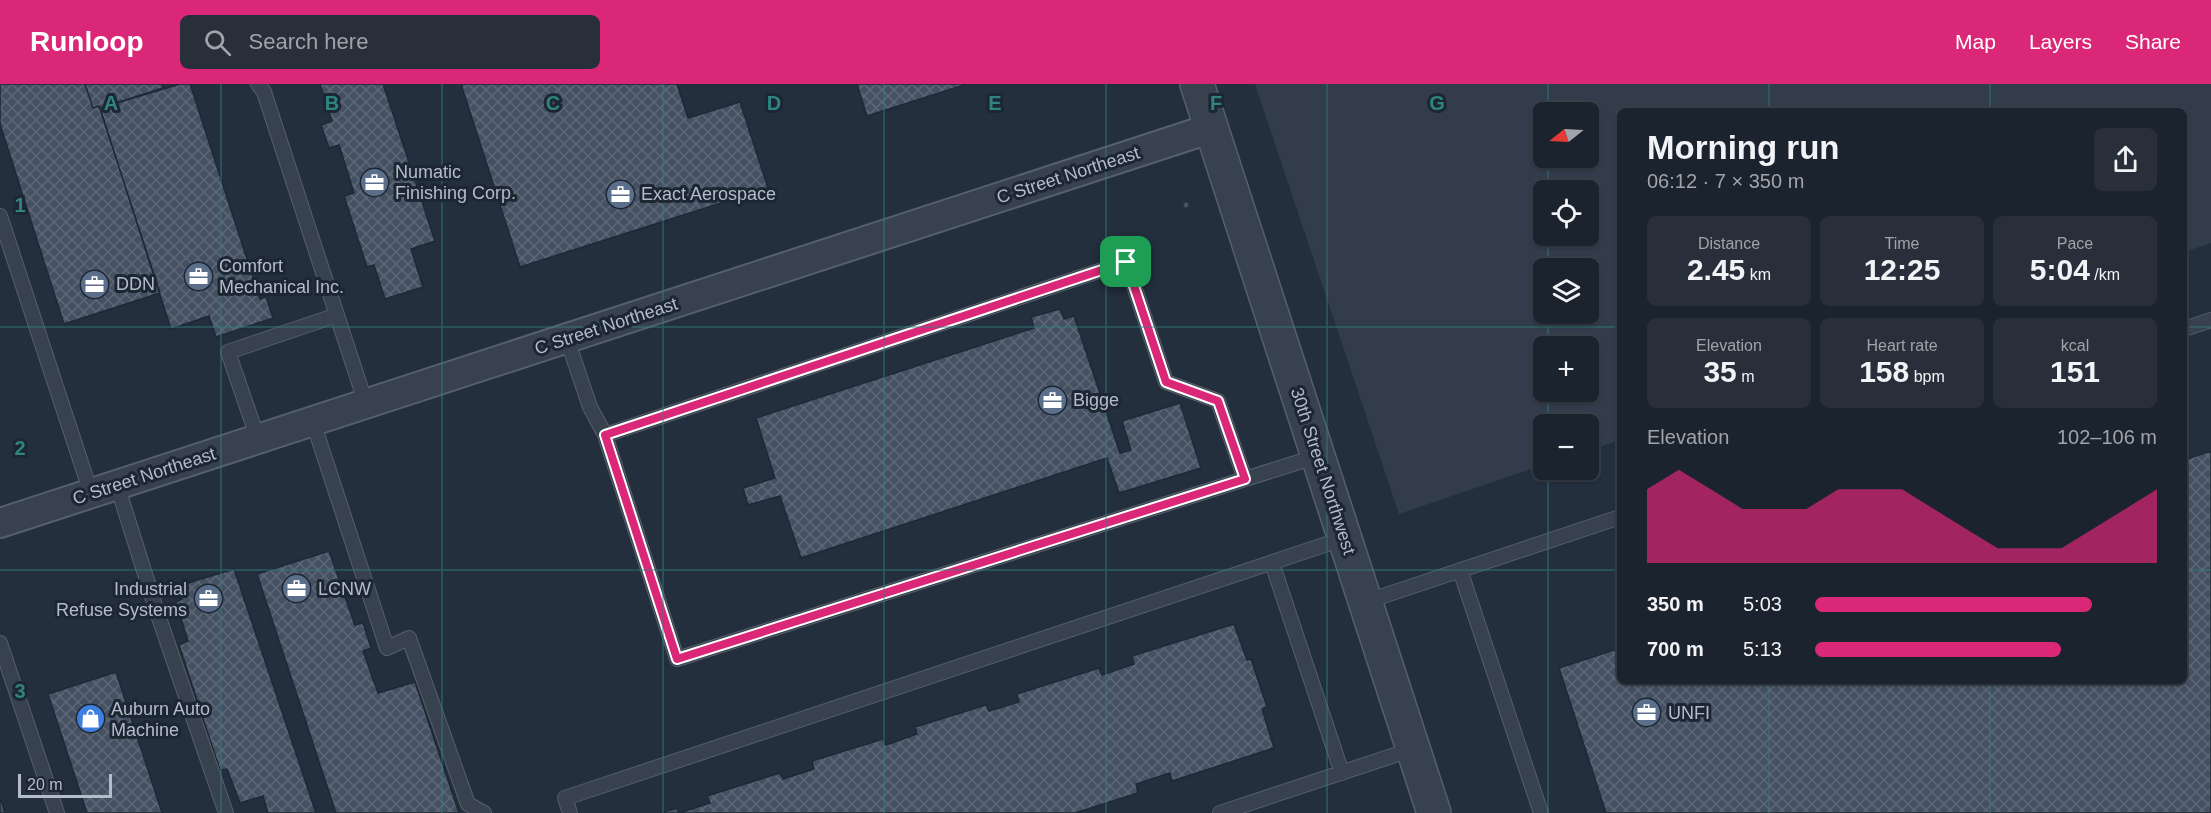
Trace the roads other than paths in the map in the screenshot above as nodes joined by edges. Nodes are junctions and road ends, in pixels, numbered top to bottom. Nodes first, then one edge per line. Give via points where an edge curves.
1 (258, 84) edge
2 (1197, 84) edge
3 (1212, 128) junction
4 (0, 216) edge
5 (337, 315) junction
6 (2211, 320) edge
7 (2187, 328) edge
8 (567, 339) junction
9 (366, 404) junction
10 (313, 422) junction
11 (605, 435) junction
12 (258, 440) junction
13 (1318, 456) junction
14 (1245, 479) junction
15 (104, 489) junction
16 (1617, 518) edge
17 (0, 523) edge
18 (1345, 538) junction
19 (1272, 563) junction
20 (1460, 570) junction
21 (1365, 602) junction
22 (0, 643) edge
23 (1413, 749) junction
24 (1342, 772) junction
25 (57, 813) edge
26 (226, 813) edge
27 (484, 813) edge
28 (570, 813) edge
29 (1220, 813) edge
30 (1434, 813) edge
31 (1541, 813) edge

1 - 5 lane via 264,92
2 - 3 street, 30th Street Northwest
3 - 8 street, C Street Northeast
3 - 13 street, 30th Street Northwest
4 - 15 lane
5 - 9 lane
5 - 12 lane via 228,352
6 - 7 lane
8 - 9 street, C Street Northeast
8 - 11 lane via 590,407
9 - 10 street, C Street Northeast
10 - 12 street, C Street Northeast
10 - 27 lane via 387,648 409,638 468,804
11 - 14 lane via 1126,262 1166,382 1218,401
11 - 14 lane via 677,659
12 - 15 street, C Street Northeast
13 - 14 lane
13 - 18 street, 30th Street Northwest
15 - 17 street, C Street Northeast
15 - 26 lane via 157,612
16 - 20 lane
18 - 19 lane
18 - 21 street, 30th Street Northwest
19 - 24 lane
19 - 28 lane via 565,798
20 - 21 lane
20 - 31 lane
21 - 23 street, 30th Street Northwest
22 - 25 lane
23 - 24 lane
23 - 30 street, 30th Street Northwest
24 - 29 lane

